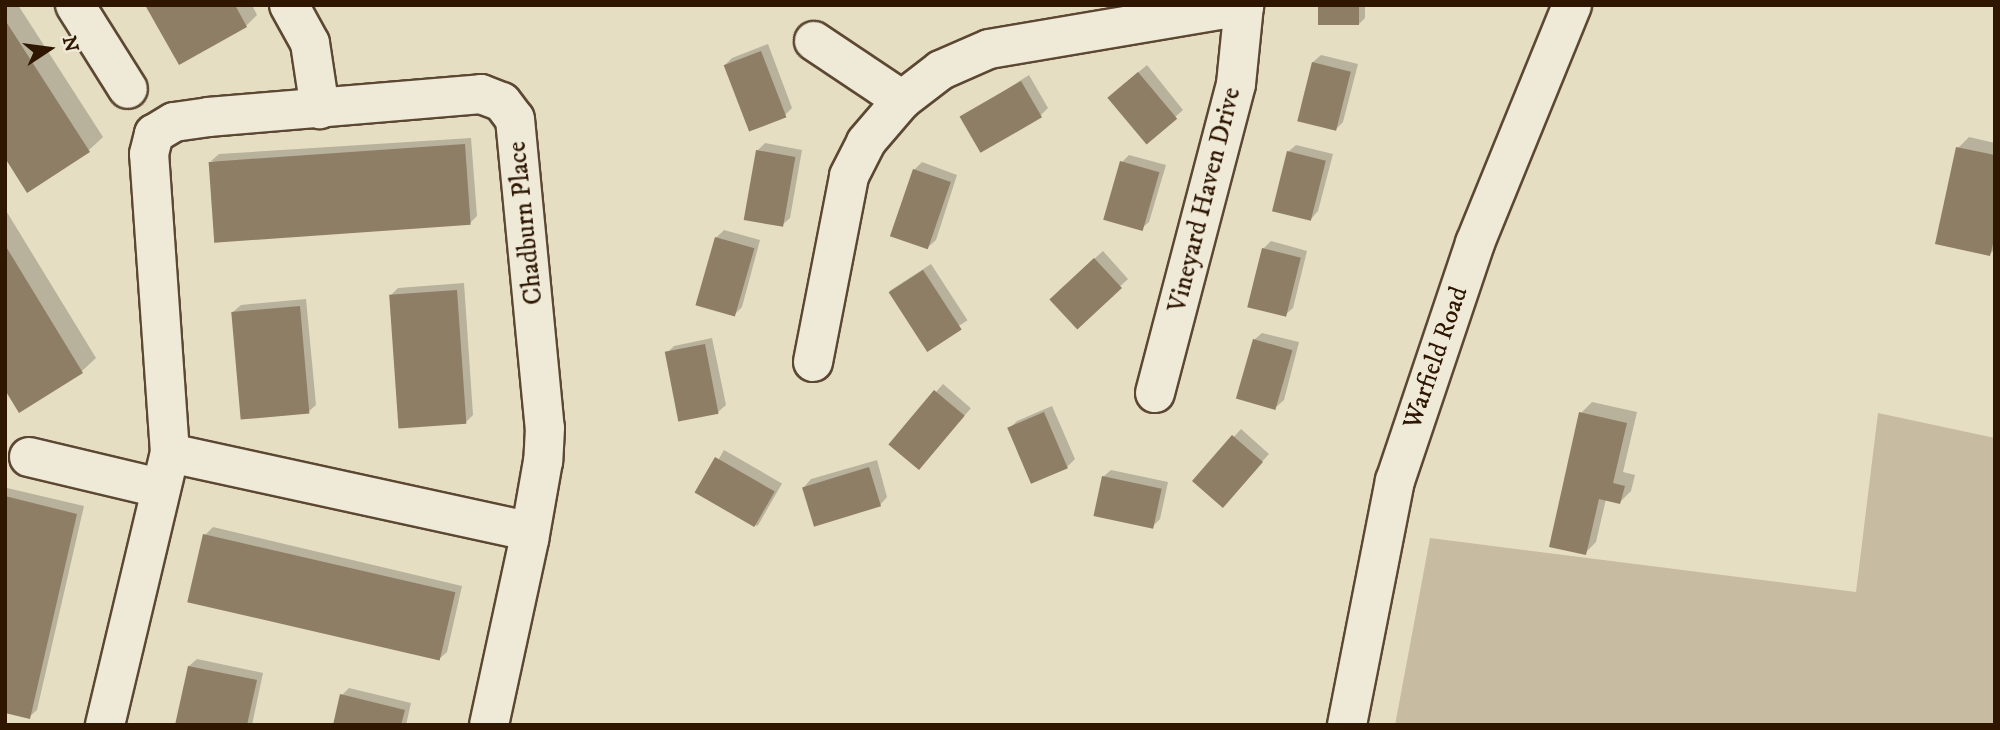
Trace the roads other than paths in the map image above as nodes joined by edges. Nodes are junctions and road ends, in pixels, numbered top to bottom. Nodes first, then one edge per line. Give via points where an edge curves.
1 (75, 5) edge
2 (289, 5) edge
3 (1244, 5) edge
4 (1572, 5) edge
5 (814, 41) dead end
6 (128, 89) dead end
7 (902, 100) junction
8 (320, 109) junction
9 (813, 362) dead end
10 (1154, 393) dead end
11 (29, 457) dead end
12 (165, 470) junction
13 (528, 531) junction
14 (105, 725) edge
15 (489, 725) edge
16 (1347, 725) edge

1 - 6 street
2 - 8 street via 310,43
3 - 7 street via 989,49 942,70
3 - 10 street, Vineyard Haven Drive via 1236,84
4 - 16 street, Warfield Road via 1475,243 1395,481
5 - 7 street
7 - 9 street via 866,142 849,176
8 - 12 street, Chadburn Place via 174,122 155,135 149,154
8 - 13 street, Chadburn Place via 481,93 502,102 515,119 545,428
11 - 12 street
12 - 13 street
12 - 14 street, Chadburn Place
13 - 15 street, Chadburn Place

